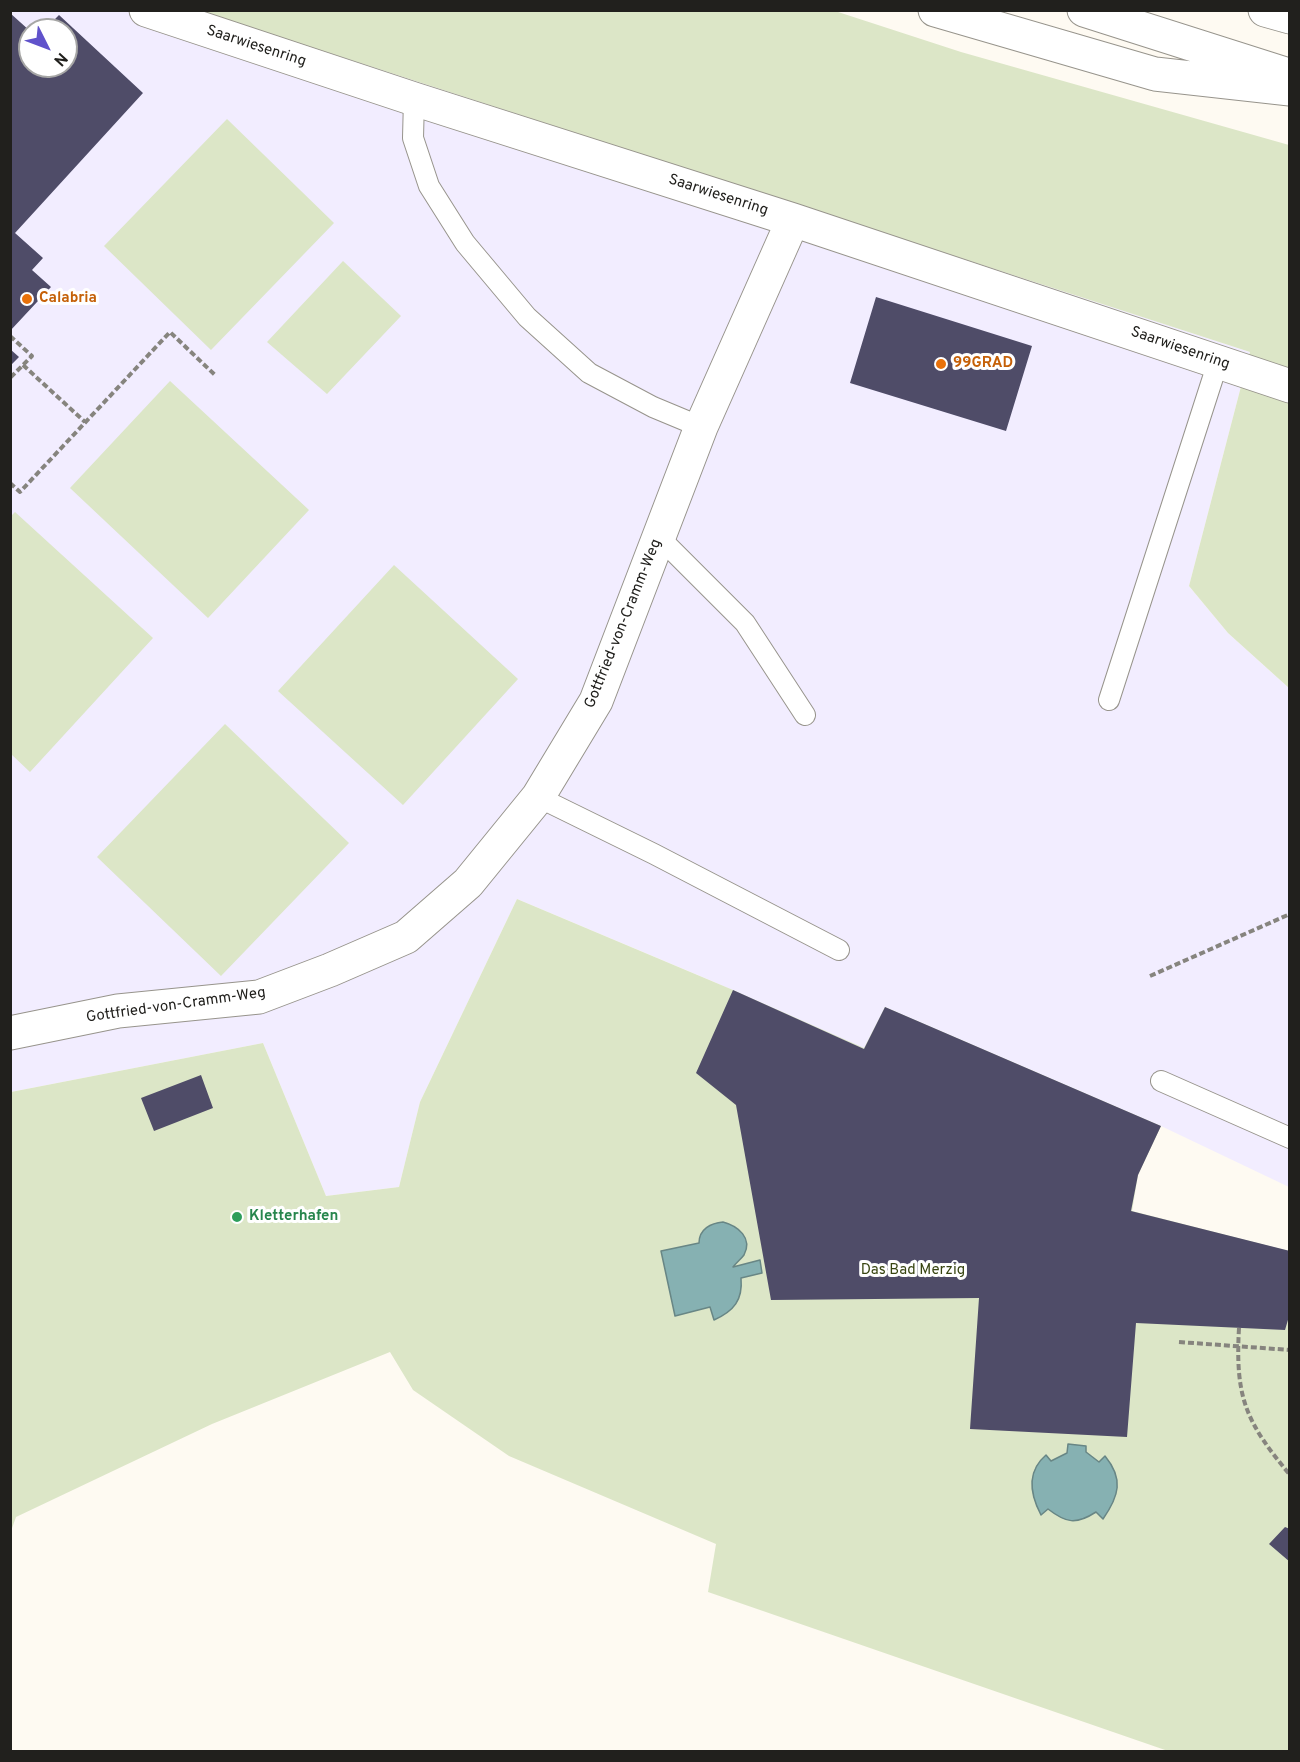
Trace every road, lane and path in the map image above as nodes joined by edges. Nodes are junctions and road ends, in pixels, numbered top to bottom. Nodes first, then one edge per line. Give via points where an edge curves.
1 (146, 10) edge
2 (935, 10) edge
3 (1084, 10) edge
4 (1265, 10) edge
5 (1290, 17) edge
6 (1290, 75) edge
7 (1290, 89) edge
8 (414, 99) junction
9 (793, 220) junction
10 (10, 336) edge
11 (1218, 362) junction
12 (23, 365) junction
13 (215, 375) dead end
14 (10, 378) edge
15 (1290, 386) edge
16 (85, 422) junction
17 (701, 427) junction
18 (10, 483) edge
19 (659, 537) junction
20 (1109, 700) dead end
21 (805, 715) dead end
22 (538, 797) junction
23 (1290, 914) edge
24 (839, 950) dead end
25 (1150, 976) dead end
26 (10, 1033) edge
27 (1161, 1081) dead end
28 (1290, 1138) edge
29 (1239, 1328) dead end
30 (1179, 1342) dead end
31 (1238, 1347) junction
32 (1290, 1350) edge
33 (1290, 1475) edge

1 - 8 main road, Saarwiesenring
2 - 7 main road via 1155,74
3 - 6 main road
4 - 5 main road
8 - 9 main road, Saarwiesenring
8 - 17 lane via 413,138 429,186 465,243 527,317 589,373
9 - 11 main road, Saarwiesenring
9 - 17 main road, Gottfried-von-Cramm-Weg
10 - 12 path via 32,356
11 - 15 main road, Saarwiesenring
11 - 20 lane
12 - 14 path
12 - 16 path
13 - 16 path via 170,332
16 - 18 path via 20,492
17 - 19 main road, Gottfried-von-Cramm-Weg
19 - 21 lane via 745,623
19 - 22 main road, Gottfried-von-Cramm-Weg via 596,700
22 - 24 lane
22 - 26 main road, Gottfried-von-Cramm-Weg via 468,883 406,937 259,997 118,1011
23 - 25 path
27 - 28 lane
29 - 31 path
30 - 31 path
31 - 32 path
31 - 33 path via 1242,1396 1252,1424

